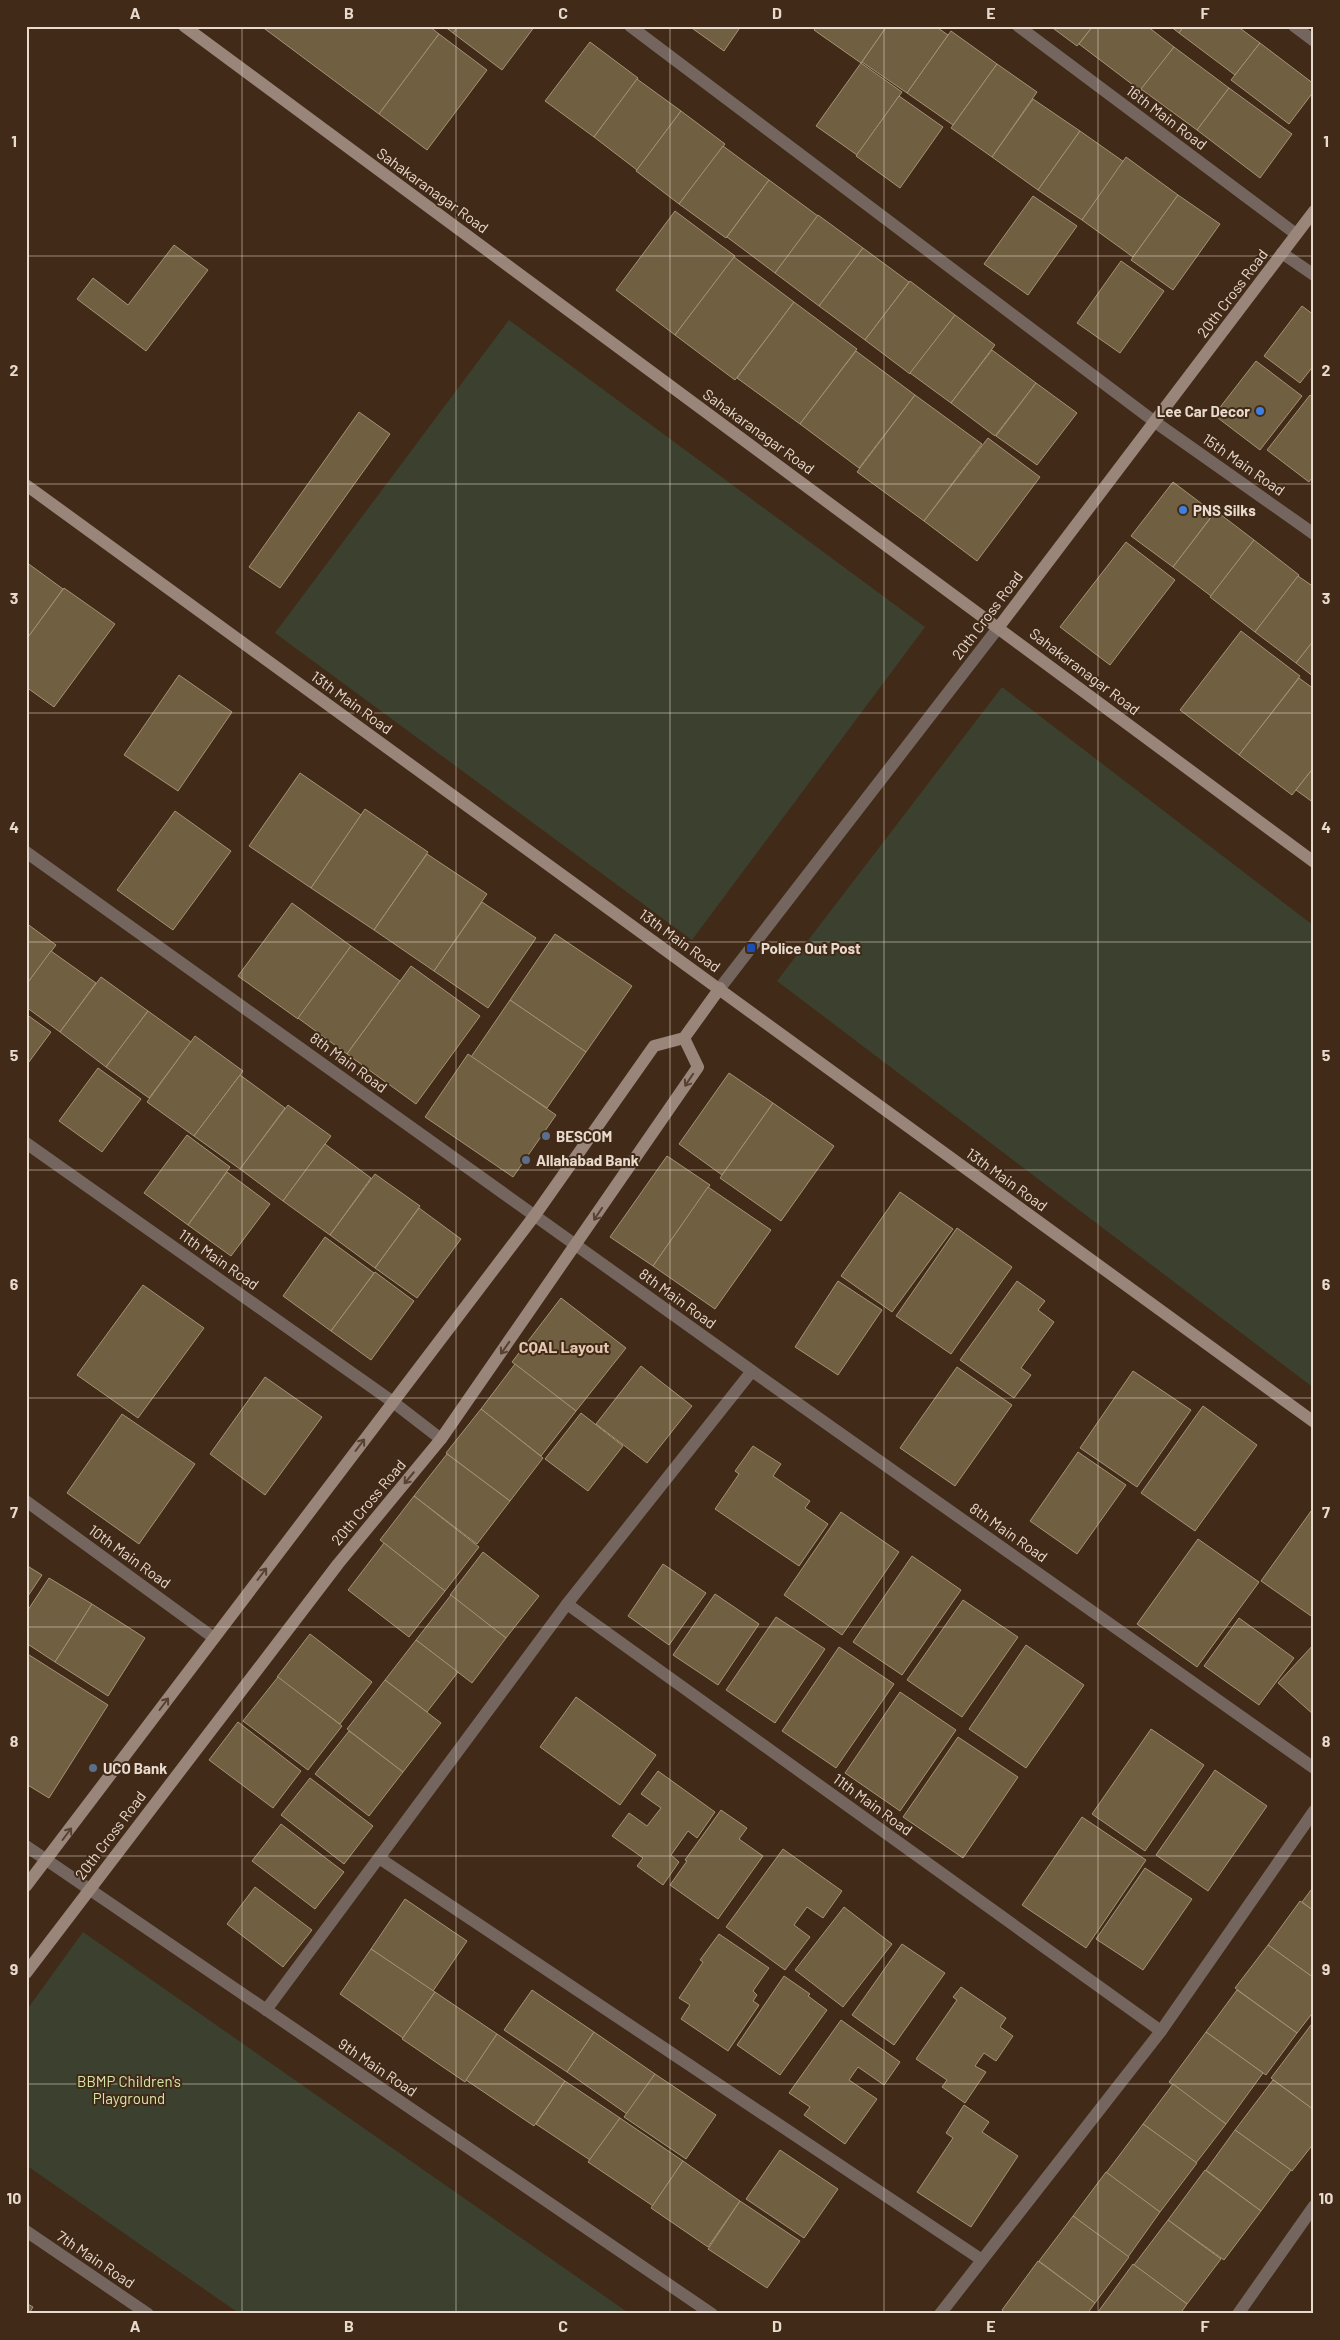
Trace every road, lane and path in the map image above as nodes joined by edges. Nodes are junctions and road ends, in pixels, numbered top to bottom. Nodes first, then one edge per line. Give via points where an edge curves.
1 (184, 26) edge
2 (630, 26) edge
3 (1018, 26) edge
4 (1294, 26) edge
5 (1314, 41) edge
6 (1314, 211) edge
7 (1296, 234) junction
8 (1282, 253) junction
9 (1314, 275) edge
10 (1155, 422) junction
11 (26, 485) edge
12 (1314, 534) edge
13 (998, 628) junction
14 (26, 852) edge
15 (1314, 862) edge
16 (720, 988) junction
17 (684, 1038) junction
18 (26, 1143) edge
19 (535, 1215) junction
20 (577, 1245) junction
21 (752, 1371) junction
22 (393, 1402) junction
23 (1314, 1422) edge
24 (442, 1439) junction
25 (26, 1501) edge
26 (567, 1604) junction
27 (214, 1638) junction
28 (1314, 1768) edge
29 (1314, 1811) edge
30 (26, 1846) edge
31 (379, 1858) junction
32 (46, 1861) junction
33 (26, 1886) edge
34 (89, 1889) junction
35 (26, 1973) edge
36 (266, 2010) junction
37 (1161, 2031) junction
38 (1314, 2206) edge
39 (26, 2231) edge
40 (982, 2260) junction
41 (148, 2314) edge
42 (712, 2314) edge
43 (940, 2314) edge
44 (1238, 2314) edge

1 - 13 street, Sahakaranagar Road
2 - 10 street, 15th Main Road
3 - 7 street, 16th Main Road
4 - 5 street
6 - 7 street, 20th Cross Road
7 - 8 street, 20th Cross Road
8 - 9 street
8 - 10 street, 20th Cross Road
10 - 12 street, 15th Main Road
10 - 13 street, 20th Cross Road
11 - 16 street, 13th Main Road
13 - 15 street, Sahakaranagar Road
13 - 16 street, 20th Cross Road
14 - 19 street, 8th Main Road
16 - 17 street, 20th Cross Road
16 - 23 street, 13th Main Road
17 - 19 street via 654,1046
17 -> 20 street, 20th Cross Road via 698,1067
18 - 22 street, 11th Main Road
19 - 20 street, 8th Main Road
19 - 22 street
20 - 21 street, 8th Main Road
20 -> 24 street, 20th Cross Road
21 - 26 street
21 - 28 street, 8th Main Road
22 - 24 street, 11th Main Road
27 -> 22 street
24 -> 34 street, 20th Cross Road via 338,1564
25 - 27 street, 10th Main Road
26 - 31 street
26 - 37 street, 11th Main Road
32 -> 27 street
29 - 37 street
30 - 32 street, 9th Main Road
31 - 36 street
31 - 40 street
32 - 33 street
32 - 34 street, 9th Main Road
34 - 35 street, 20th Cross Road
34 - 36 street, 9th Main Road
36 - 42 street, 9th Main Road
37 - 40 street
38 - 44 street
39 - 41 street, 7th Main Road
40 - 43 street

